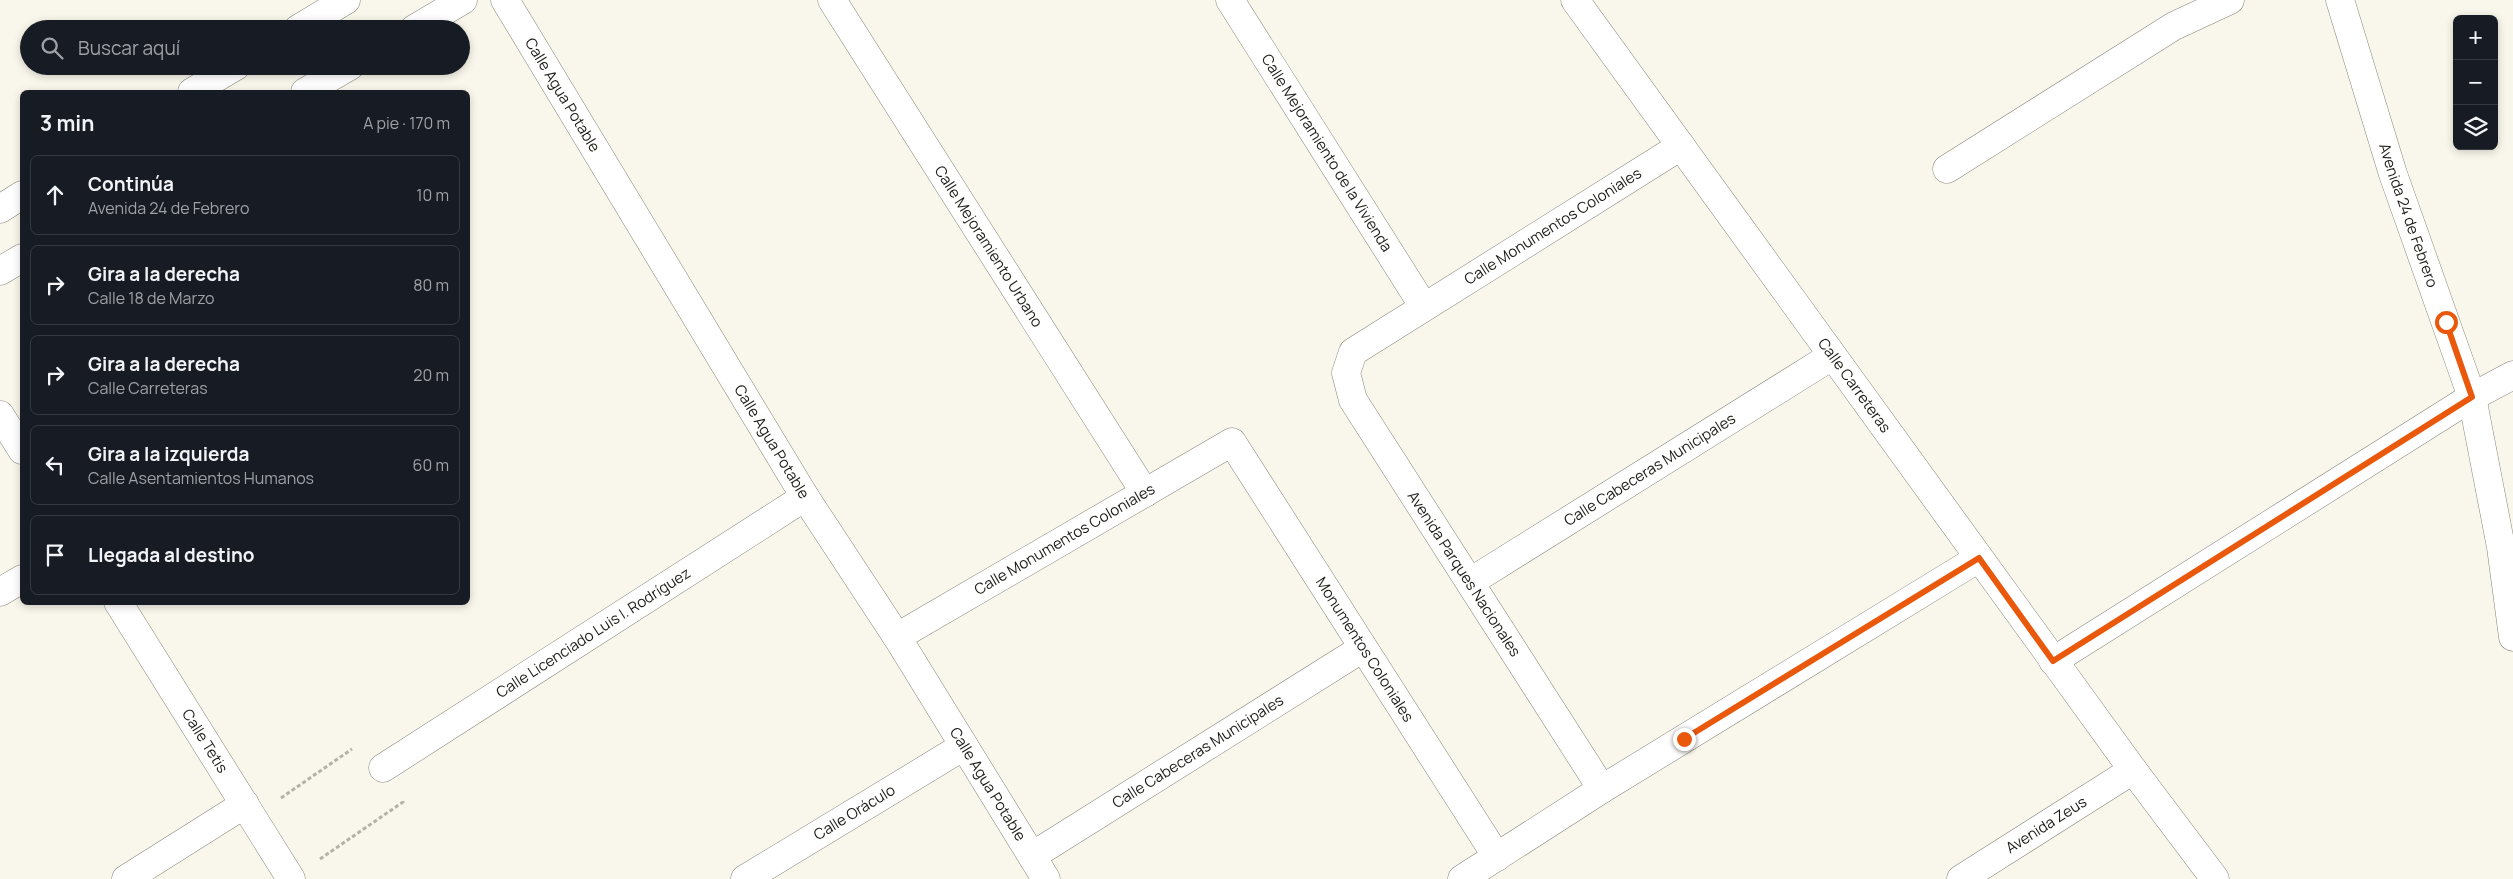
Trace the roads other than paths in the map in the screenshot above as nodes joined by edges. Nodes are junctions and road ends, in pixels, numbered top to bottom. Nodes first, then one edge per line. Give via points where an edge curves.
1 (346, 0) edge
2 (463, 0) edge
3 (832, 0) edge
4 (1230, 0) edge
5 (1575, 0) edge
6 (2230, 0) edge
7 (2340, 0) edge
8 (516, 4) edge
9 (313, 20) edge
10 (429, 20) edge
11 (221, 75) edge
12 (334, 75) edge
13 (195, 90) edge
14 (308, 90) edge
15 (1680, 146) junction
16 (1947, 169) dead end
17 (20, 196) edge
18 (0, 209) edge
19 (20, 259) edge
20 (0, 271) edge
21 (1424, 307) junction
22 (1354, 352) joint
23 (1832, 356) junction
24 (2513, 375) edge
25 (2472, 397) junction
26 (0, 415) edge
27 (1232, 442) joint
28 (20, 447) edge
29 (1145, 493) junction
30 (805, 497) junction
31 (2507, 546) edge
32 (1979, 558) junction
33 (20, 580) edge
34 (1470, 582) junction
35 (0, 592) edge
36 (120, 605) edge
37 (897, 637) junction
38 (2513, 637) edge
39 (1363, 648) junction
40 (2053, 661) junction
41 (964, 746) junction
42 (383, 768) road end
43 (2133, 770) junction
44 (1602, 789) junction
45 (249, 811) junction
46 (1032, 856) junction
47 (1497, 856) junction
48 (126, 879) edge
49 (291, 879) edge
50 (745, 879) edge
51 (1046, 879) edge
52 (1462, 879) edge
53 (1961, 879) edge
54 (2215, 879) edge

1 - 9 street
2 - 10 street
3 - 29 street, Calle Mejoramiento Urbano
4 - 21 street, Calle Mejoramiento de la Vivienda
5 - 15 street, Calle Carreteras
6 - 16 street via 2174,26
7 - 25 street, Avenida 24 de Febrero via 2393,174
8 - 30 street, Calle Agua Potable
11 - 13 street
12 - 14 street
15 - 21 street, Calle Monumentos Coloniales
15 - 23 street, Calle Carreteras
17 - 18 street
19 - 20 street
21 - 22 street, Calle Monumentos Coloniales
22 - 34 street, Avenida Parques Nacionales via 1346,373 1354,400
23 - 32 street, Calle Carreteras
23 - 34 street, Calle Cabeceras Municipales
24 - 25 street
25 - 31 street, Avenida 24 de Febrero
25 - 40 street
26 - 28 street
27 - 29 street, Calle Monumentos Coloniales
27 - 39 street, Monumentos Coloniales
29 - 37 street, Calle Monumentos Coloniales
30 - 37 street, Calle Agua Potable
30 - 42 street, Calle Licenciado Luis I. Rodríguez
31 - 38 street, Avenida 24 de Febrero
32 - 40 street, Calle Carreteras
32 - 44 street
33 - 35 street
34 - 44 street, Avenida Parques Nacionales
36 - 45 street, Calle Tetis
37 - 41 street, Calle Agua Potable
39 - 46 street, Calle Cabeceras Municipales
39 - 47 street, Monumentos Coloniales
40 - 43 street, Calle Carreteras
41 - 46 street, Calle Agua Potable
41 - 50 street, Calle Oráculo
43 - 53 street, Avenida Zeus
43 - 54 street, Calle Carreteras
44 - 47 street
45 - 48 street
45 - 49 street, Calle Tetis
46 - 51 street, Calle Agua Potable
47 - 52 street

